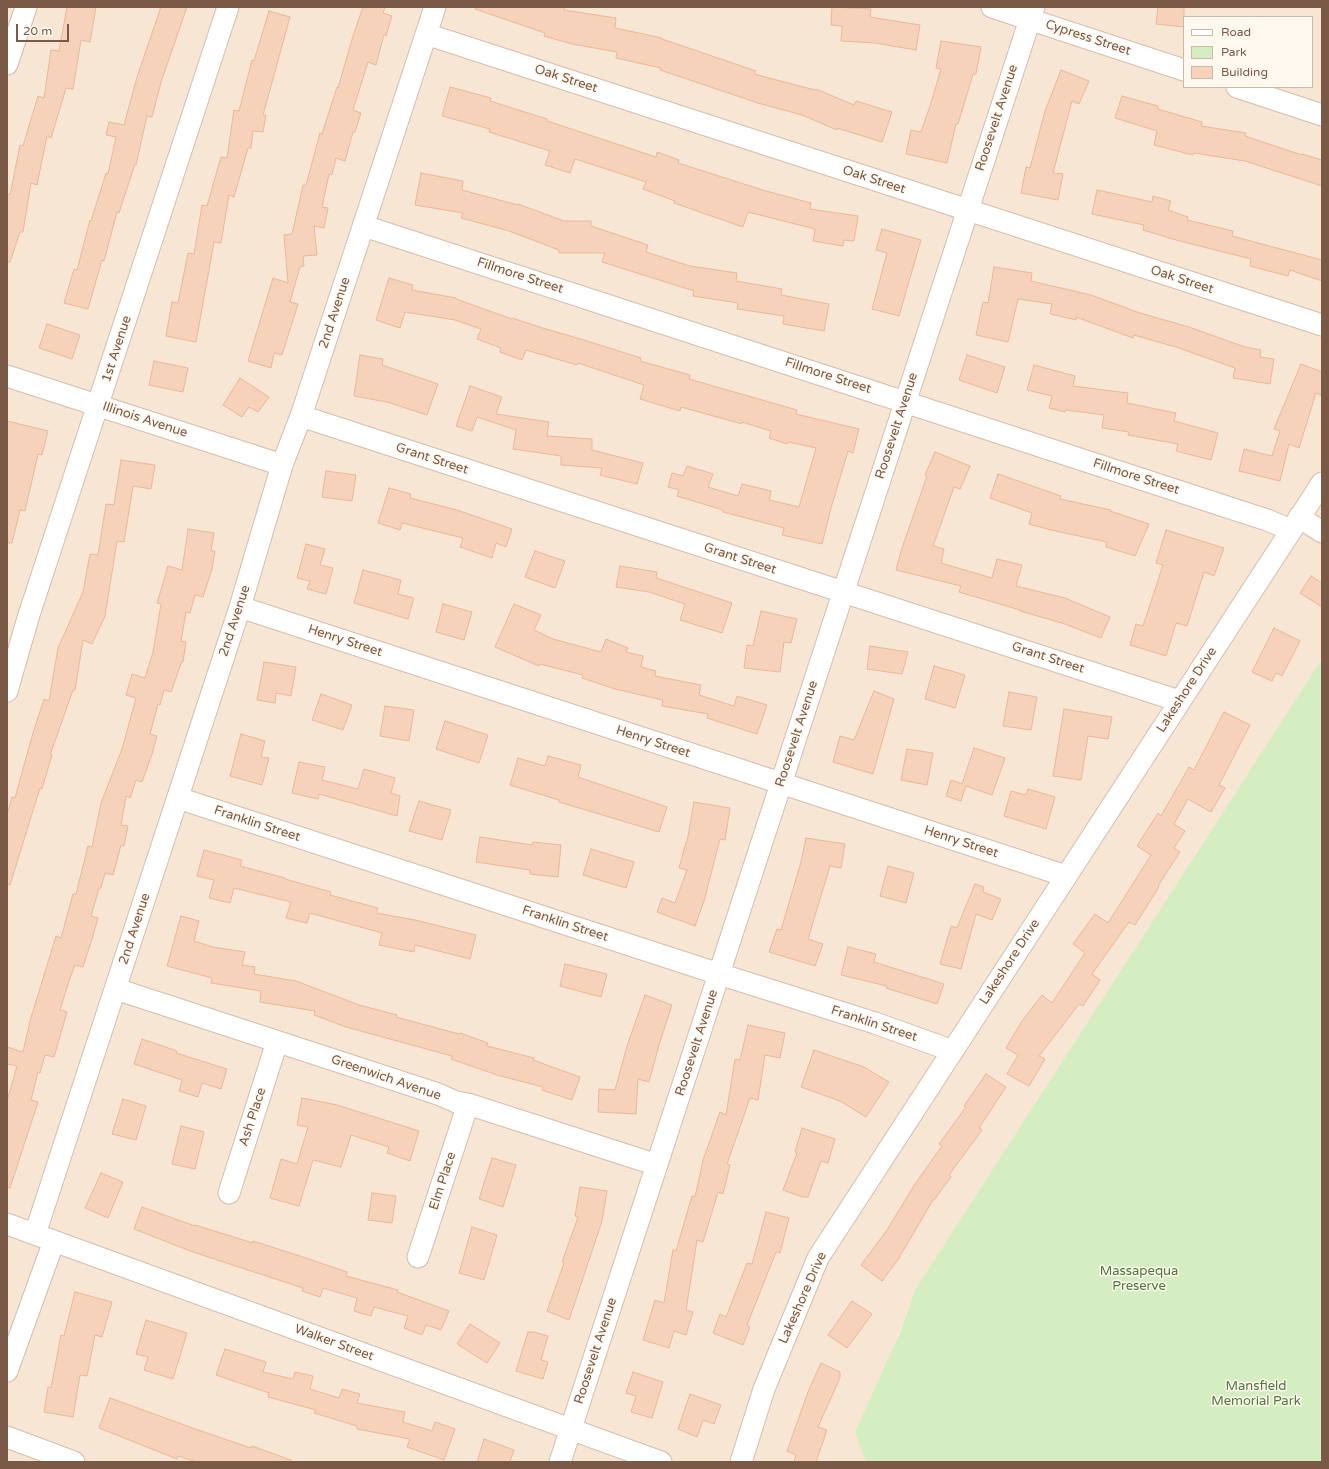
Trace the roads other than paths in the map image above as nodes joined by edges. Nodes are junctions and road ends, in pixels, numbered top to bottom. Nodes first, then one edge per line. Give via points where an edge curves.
1 (26, 7) edge
2 (228, 7) edge
3 (435, 7) edge
4 (992, 7) edge
5 (1032, 13) edge
6 (426, 34) junction
7 (7, 64) edge
8 (1183, 70) edge
9 (1240, 88) edge
10 (1322, 115) edge
11 (968, 210) junction
12 (364, 226) junction
13 (1322, 326) edge
14 (7, 376) edge
15 (905, 401) junction
16 (98, 405) junction
17 (301, 416) junction
18 (282, 465) junction
19 (1322, 482) edge
20 (1295, 524) junction
21 (1322, 532) edge
22 (843, 592) junction
23 (240, 607) junction
24 (7, 691) edge
25 (1179, 700) junction
26 (781, 783) junction
27 (178, 798) junction
28 (1066, 876) junction
29 (719, 974) junction
30 (116, 989) junction
31 (278, 1042) junction
32 (953, 1051) junction
33 (468, 1104) junction
34 (657, 1165) junction
35 (229, 1193) dead end
36 (7, 1224) edge
37 (35, 1234) junction
38 (54, 1241) junction
39 (418, 1257) dead end
40 (7, 1371) edge
41 (571, 1429) junction
42 (7, 1437) edge
43 (74, 1462) edge
44 (560, 1462) edge
45 (661, 1462) edge
46 (741, 1462) edge

1 - 7 street
2 - 16 street, 1st Avenue
3 - 6 street, 2nd Avenue
4 - 5 street, Cypress Street
5 - 8 street, Cypress Street
5 - 11 street, Roosevelt Avenue
6 - 11 street, Oak Street
6 - 12 street, 2nd Avenue
9 - 10 street
11 - 13 street, Oak Street
11 - 15 street, Roosevelt Avenue
12 - 15 street, Fillmore Street
12 - 17 street, 2nd Avenue
14 - 16 street, Illinois Avenue
15 - 20 street, Fillmore Street via 1267,520
15 - 22 street, Roosevelt Avenue
16 - 18 street, Illinois Avenue
16 - 24 street, 1st Avenue via 28,618
17 - 18 street, 2nd Avenue
17 - 22 street, Grant Street
18 - 23 street, 2nd Avenue
19 - 20 street, Lakeshore Drive
20 - 21 street, Fillmore Street
20 - 25 street, Lakeshore Drive
22 - 25 street, Grant Street
22 - 26 street, Roosevelt Avenue
23 - 26 street, Henry Street
23 - 27 street, 2nd Avenue
25 - 28 street, Lakeshore Drive
26 - 28 street, Henry Street
26 - 29 street, Roosevelt Avenue
27 - 29 street, Franklin Street
27 - 30 street, 2nd Avenue
28 - 32 street, Lakeshore Drive
29 - 32 street, Franklin Street via 875,1023
29 - 34 street, Roosevelt Avenue
30 - 31 street, Greenwich Avenue
30 - 37 street, 2nd Avenue
31 - 33 street, Greenwich Avenue
31 - 35 street, Ash Place
32 - 46 street, Lakeshore Drive via 818,1258 764,1389
33 - 34 street, Greenwich Avenue
33 - 39 street, Elm Place
34 - 41 street, Roosevelt Avenue
36 - 37 street, Walker Street
37 - 38 street, Walker Street
38 - 40 street
38 - 41 street, Walker Street
41 - 44 street, Roosevelt Avenue
41 - 45 street, Walker Street
42 - 43 street

